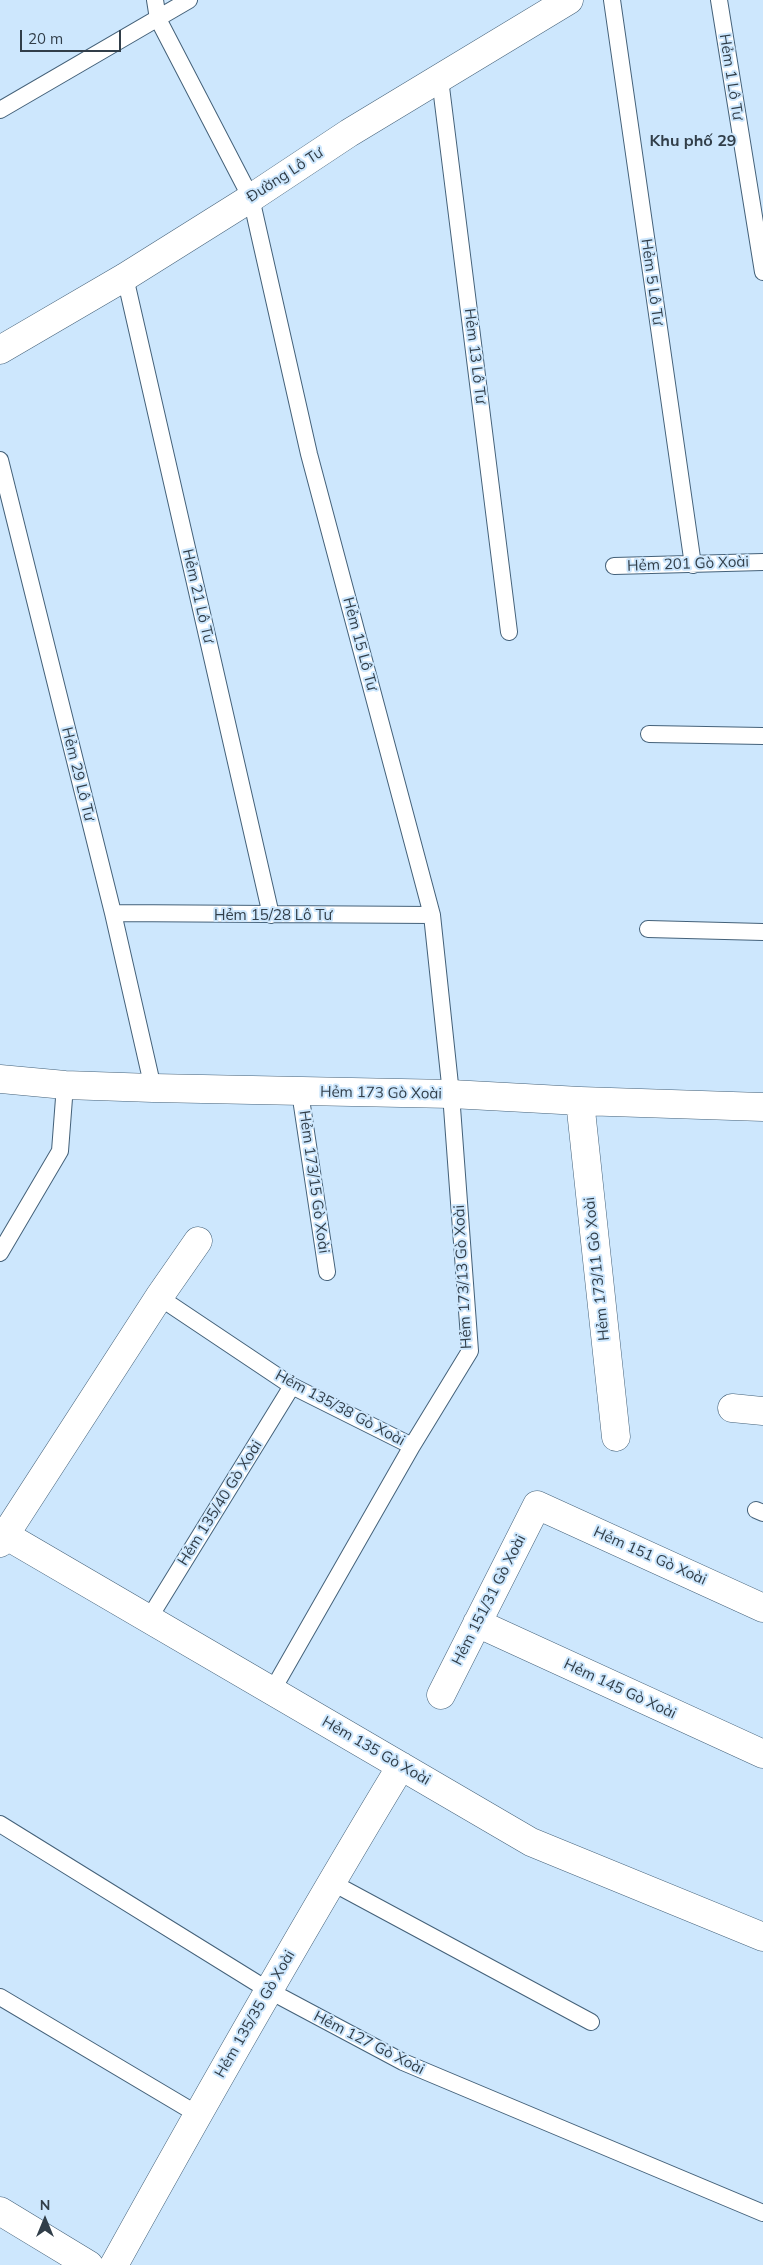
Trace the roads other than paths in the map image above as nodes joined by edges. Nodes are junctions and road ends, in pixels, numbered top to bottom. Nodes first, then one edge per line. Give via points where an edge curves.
1 (155, 0) edge
2 (189, 0) edge
3 (569, 0) edge
4 (612, 0) edge
5 (719, 0) edge
6 (158, 20) junction
7 (440, 79) junction
8 (0, 110) edge
9 (251, 198) junction
10 (763, 272) edge
11 (125, 277) junction
12 (0, 350) edge
13 (0, 460) edge
14 (763, 562) edge
15 (693, 565) junction
16 (614, 566) dead end
17 (509, 632) dead end
18 (649, 734) dead end
19 (763, 736) edge
20 (113, 914) junction
21 (271, 915) junction
22 (432, 915) junction
23 (648, 929) dead end
24 (763, 932) edge
25 (0, 1079) edge
26 (65, 1085) junction
27 (153, 1088) junction
28 (300, 1092) junction
29 (451, 1094) junction
30 (580, 1101) junction
31 (763, 1107) edge
32 (198, 1241) dead end
33 (0, 1253) edge
34 (327, 1272) dead end
35 (159, 1297) junction
36 (292, 1386) junction
37 (732, 1408) dead end
38 (763, 1411) edge
39 (616, 1437) dead end
40 (412, 1446) junction
41 (537, 1505) joint
42 (2, 1539) edge
43 (763, 1608) edge
44 (148, 1620) junction
45 (477, 1624) junction
46 (272, 1692) junction
47 (441, 1695) dead end
48 (763, 1754) edge
49 (401, 1766) junction
50 (0, 1824) edge
51 (331, 1882) junction
52 (763, 1936) edge
53 (268, 1990) junction
54 (0, 1997) edge
55 (591, 2022) dead end
56 (197, 2114) junction
57 (0, 2211) edge
58 (763, 2213) edge
59 (89, 2265) edge
60 (114, 2265) edge

1 - 6 lane, Hẻm 15 Lô Tư
2 - 6 lane
3 - 7 street, Đường Lô Tư
4 - 15 lane, Hẻm 5 Lô Tư
5 - 10 lane, Hẻm 1 Lô Tư
6 - 8 lane
6 - 9 lane, Hẻm 15 Lô Tư
7 - 9 street, Đường Lô Tư via 349,133
7 - 17 lane, Hẻm 13 Lô Tư
9 - 11 street, Đường Lô Tư
9 - 22 lane, Hẻm 15 Lô Tư via 309,454
11 - 12 street, Đường Lô Tư
11 - 21 lane, Hẻm 21 Lô Tư
13 - 20 lane, Hẻm 29 Lô Tư
14 - 15 lane, Hẻm 201 Gò Xoài
15 - 16 lane, Hẻm 201 Gò Xoài
18 - 19 lane
20 - 21 lane, Hẻm 15/28 Lô Tư
20 - 27 lane, Hẻm 29 Lô Tư
21 - 22 lane, Hẻm 15/28 Lô Tư
22 - 29 lane, Hẻm 15 Lô Tư
23 - 24 lane
25 - 26 street, Hẻm 173 Gò Xoài
26 - 27 street, Hẻm 173 Gò Xoài
26 - 33 lane via 60,1150
27 - 28 street, Hẻm 173 Gò Xoài
28 - 29 street, Hẻm 173 Gò Xoài
28 - 34 lane, Hẻm 173/15 Gò Xoài
29 - 30 street, Hẻm 173 Gò Xoài
29 - 40 lane, Hẻm 173/13 Gò Xoài via 470,1351
30 - 31 street, Hẻm 173 Gò Xoài
30 - 39 street, Hẻm 173/11 Gò Xoài
32 - 35 street
35 - 36 lane, Hẻm 135/38 Gò Xoài
35 - 42 street
36 - 40 lane, Hẻm 135/38 Gò Xoài
36 - 44 lane, Hẻm 135/40 Gò Xoài
37 - 38 street
40 - 46 lane, Hẻm 135/38 Gò Xoài
41 - 43 street, Hẻm 151 Gò Xoài
41 - 45 street, Hẻm 151/31 Gò Xoài
42 - 44 street, Hẻm 135 Gò Xoài
44 - 46 street, Hẻm 135 Gò Xoài
45 - 47 street, Hẻm 151/31 Gò Xoài
45 - 48 street, Hẻm 145 Gò Xoài
46 - 49 street, Hẻm 135 Gò Xoài
49 - 51 street, Hẻm 135/35 Gò Xoài
49 - 52 street, Hẻm 135 Gò Xoài via 531,1842
50 - 53 lane, Hẻm 127 Gò Xoài
51 - 53 street, Hẻm 135/35 Gò Xoài
51 - 55 lane
53 - 56 street, Hẻm 135/35 Gò Xoài
53 - 58 lane, Hẻm 127 Gò Xoài via 403,2062
54 - 56 lane
56 - 60 street, Hẻm 135/35 Gò Xoài
57 - 59 street

